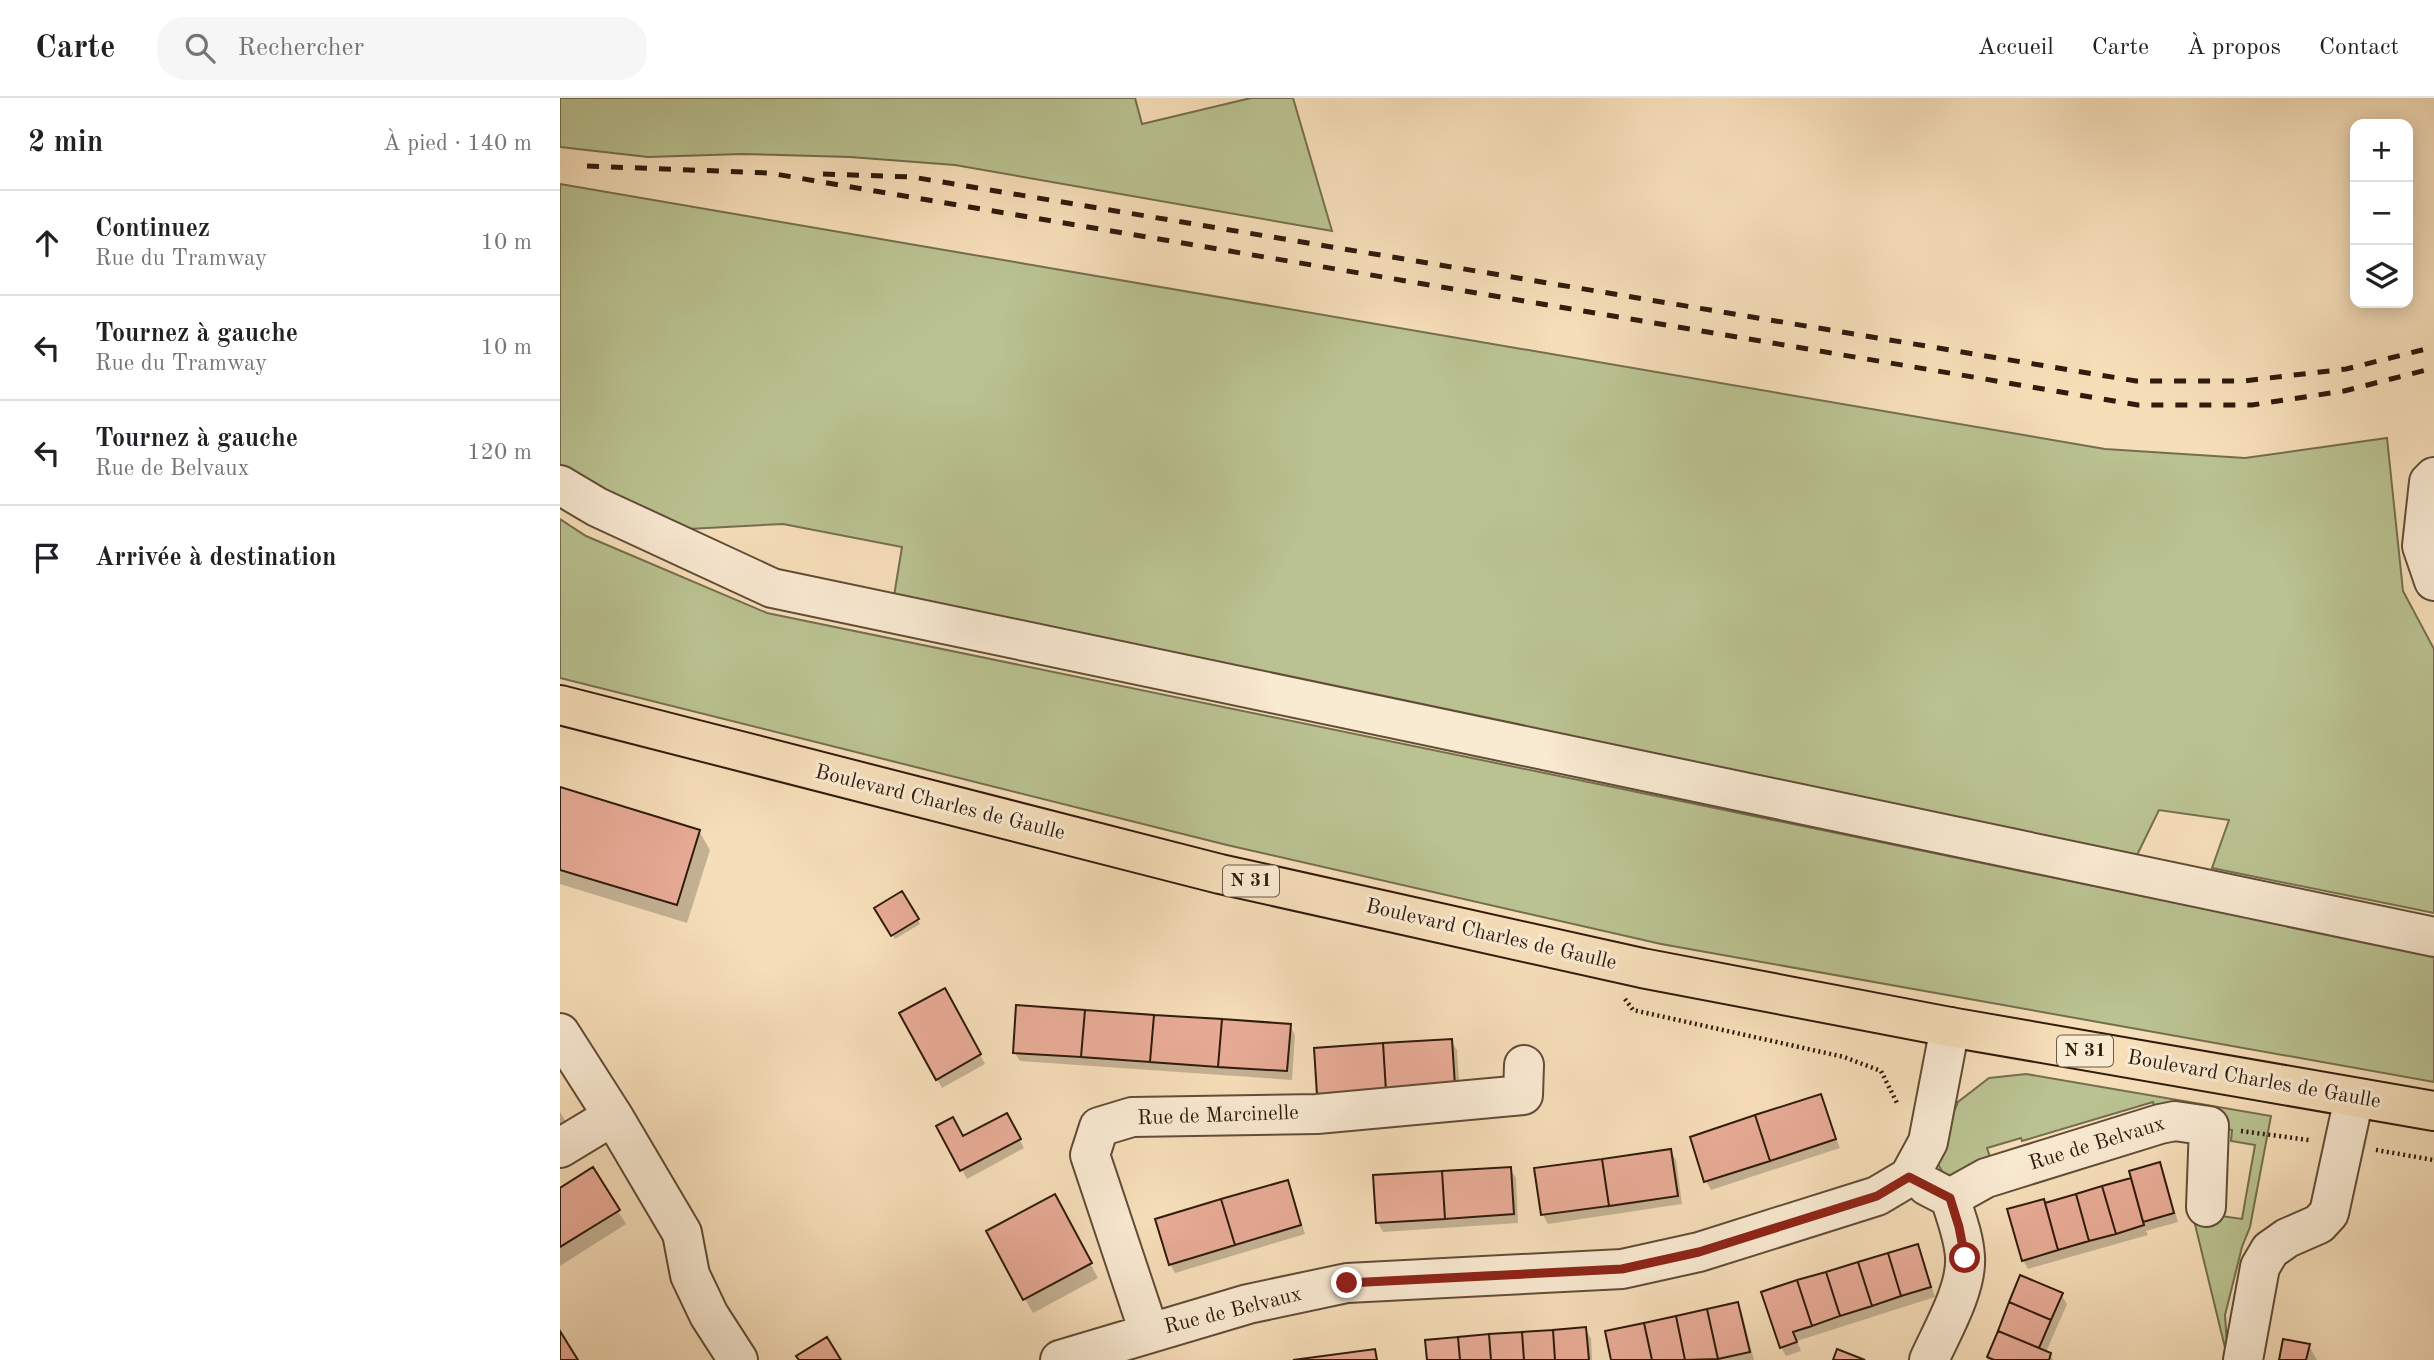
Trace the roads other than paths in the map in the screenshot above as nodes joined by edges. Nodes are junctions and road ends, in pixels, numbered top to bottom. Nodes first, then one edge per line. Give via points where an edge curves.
1 (2434, 477) edge
2 (560, 485) edge
3 (2434, 581) edge
4 (560, 705) edge
5 (2434, 937) edge
6 (1950, 1027) junction
7 (560, 1033) edge
8 (1524, 1065) dead end
9 (2354, 1098) junction
10 (2434, 1111) edge
11 (612, 1116) junction
12 (560, 1148) edge
13 (1909, 1177) junction
14 (1950, 1198) junction
15 (2206, 1207) dead end
16 (1149, 1332) junction
17 (738, 1360) edge
18 (1060, 1360) edge
19 (1929, 1360) edge
20 (2243, 1360) edge

1 - 3 street via 2428,482 2422,546
2 - 5 street via 597,508 772,588
4 - 6 main road, Boulevard Charles de Gaulle / N 31 via 1220,874 1593,957
6 - 9 main road, Boulevard Charles de Gaulle / N 31
6 - 13 street via 1928,1142
7 - 11 street
8 - 16 street, Rue de Marcinelle via 1523,1095 1317,1114 1132,1117 1098,1127 1090,1155
9 - 10 main road, Boulevard Charles de Gaulle / N 31
9 - 20 street via 2329,1213 2319,1224 2270,1250 2260,1267
11 - 12 street
11 - 17 street via 682,1233 690,1275
13 - 14 street
13 - 16 street, Rue de Belvaux via 1877,1196 1699,1252 1622,1269 1347,1283
14 - 15 street, Rue de Belvaux via 1986,1178 2175,1121 2209,1126
14 - 19 street via 1964,1267 1961,1286
16 - 18 street, Rue de Belvaux

